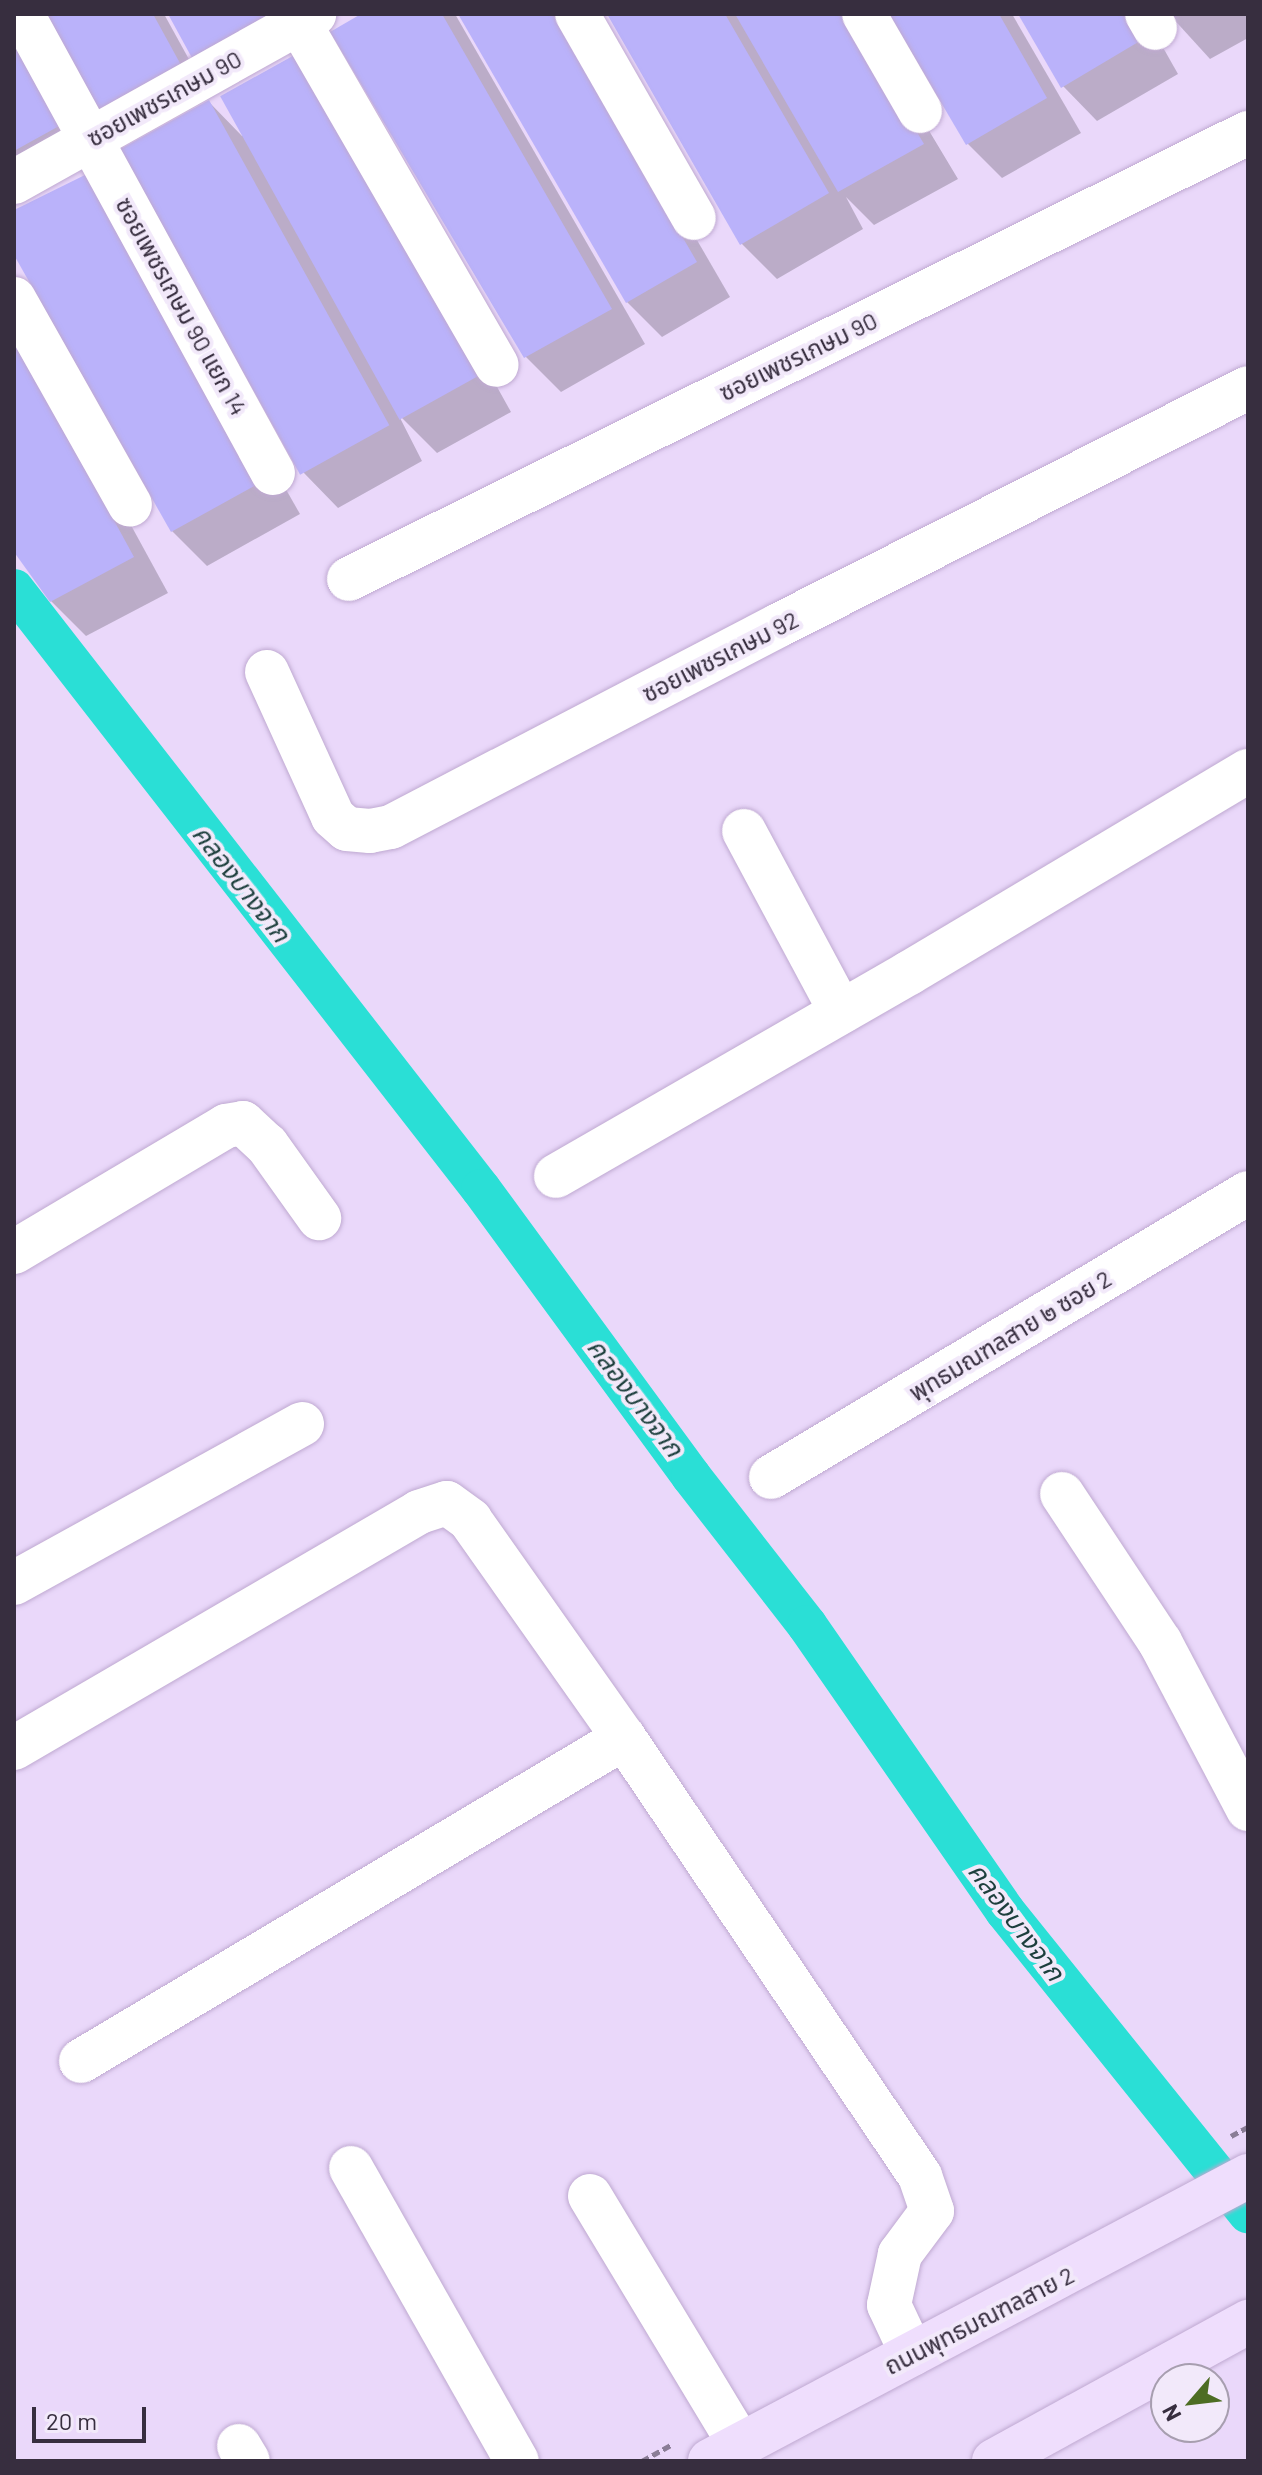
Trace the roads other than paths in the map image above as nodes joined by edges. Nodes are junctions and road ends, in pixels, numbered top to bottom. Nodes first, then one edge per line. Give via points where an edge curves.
1 (22, 14) edge
2 (577, 14) edge
3 (864, 14) edge
4 (302, 17) edge
5 (920, 111) dead end
6 (1248, 133) edge
7 (91, 139) junction
8 (14, 182) edge
9 (694, 218) dead end
10 (14, 299) edge
11 (497, 365) dead end
12 (1248, 388) edge
13 (273, 473) dead end
14 (130, 505) dead end
15 (349, 579) dead end
16 (267, 672) dead end
17 (1248, 771) edge
18 (744, 831) dead end
19 (841, 1012) junction
20 (556, 1176) dead end
21 (1248, 1193) edge
22 (319, 1218) dead end
23 (14, 1252) edge
24 (302, 1424) dead end
25 (771, 1477) dead end
26 (1062, 1494) dead end
27 (14, 1583) edge
28 (624, 1738) junction
29 (14, 1748) edge
30 (1248, 1809) edge
31 (81, 2061) dead end
32 (351, 2168) dead end
33 (1248, 2176) edge
34 (590, 2196) dead end
35 (1248, 2322) edge
36 (912, 2354) junction
37 (725, 2453) edge
38 (517, 2461) edge
39 (994, 2461) edge

1 - 7 street, ซอยเพชรเกษม 90 แยก 14
2 - 9 street
3 - 5 street
4 - 7 street, ซอยเพชรเกษม 90
4 - 11 street
6 - 15 street, ซอยเพชรเกษม 90
7 - 8 street, ซอยเพชรเกษม 90
7 - 13 street, ซอยเพชรเกษม 90 แยก 14
10 - 14 street
12 - 16 street, ซอยเพชรเกษม 92 via 391,827 347,829 333,817
17 - 19 street
18 - 19 street
19 - 20 street
21 - 25 street, พุทธมณฑลสาย ๒ ซอย 2
22 - 23 street via 267,1145 243,1123 226,1126
24 - 27 street
26 - 30 street via 1160,1642
28 - 29 street via 470,1520 447,1503 419,1512
28 - 31 street
28 - 36 street via 920,2176 932,2211 900,2254 889,2305
32 - 38 street
33 - 36 main road, ถนนพุทธมณฑลสาย 2
34 - 37 street
35 - 39 main road
36 - 37 main road, ถนนพุทธมณฑลสาย 2

